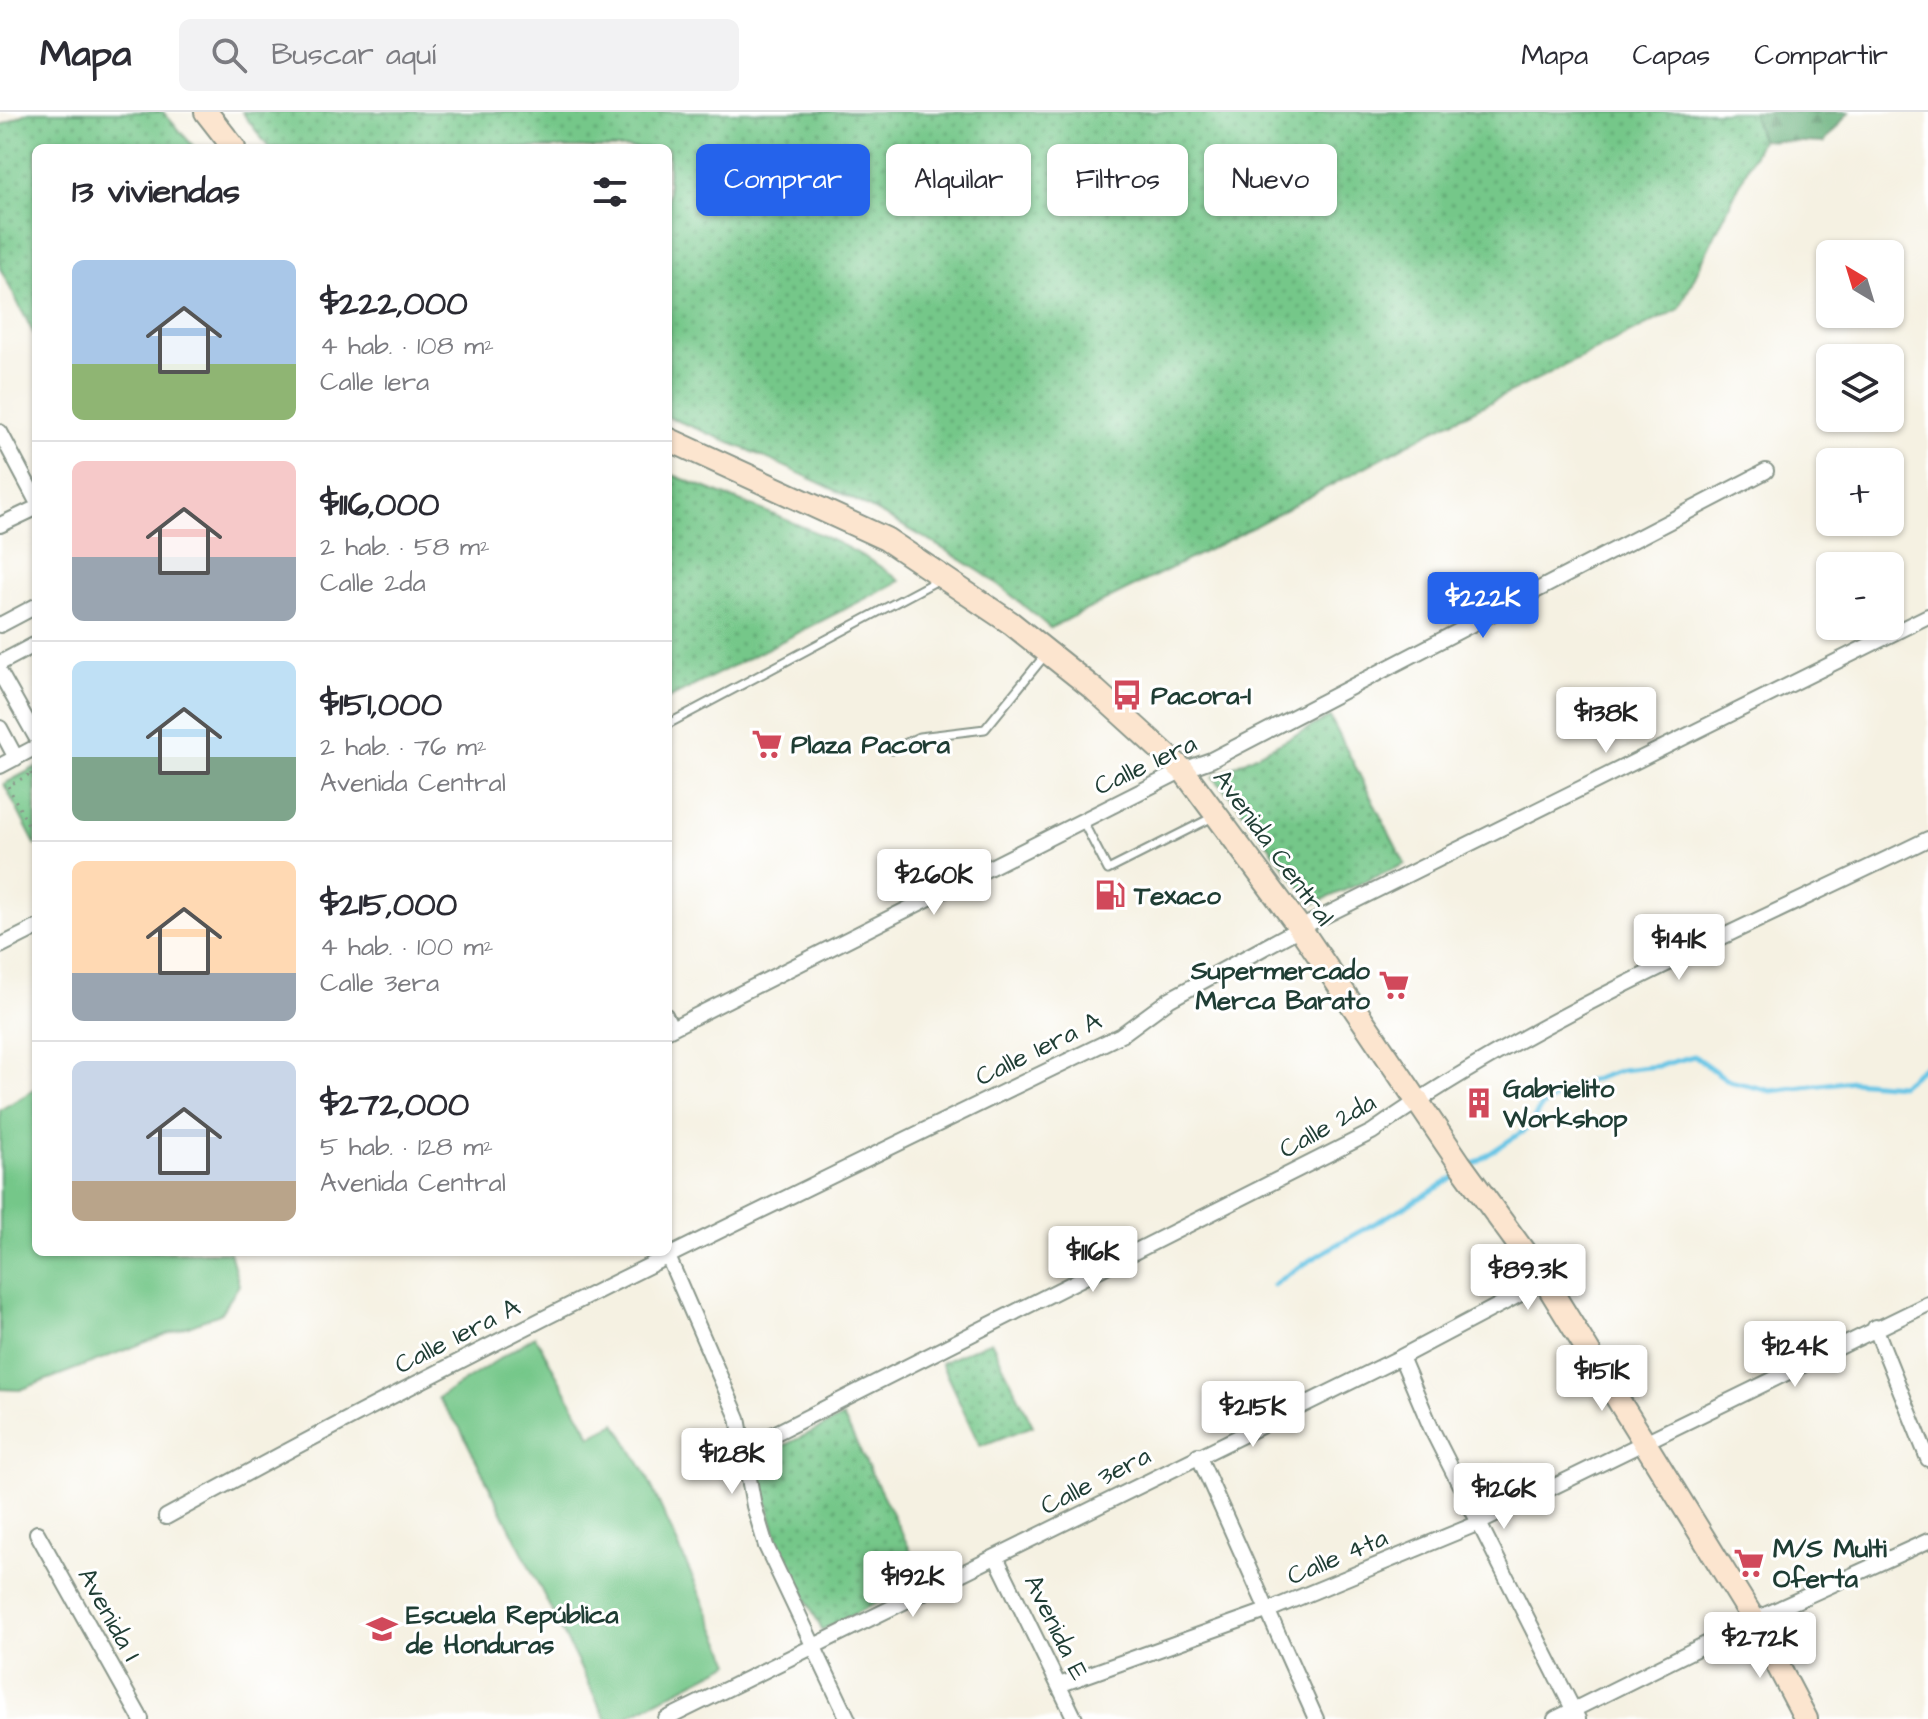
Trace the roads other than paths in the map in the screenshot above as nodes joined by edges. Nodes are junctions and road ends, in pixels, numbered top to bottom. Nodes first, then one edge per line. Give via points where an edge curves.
1 (206, 112) edge
2 (231, 144) edge
3 (0, 432) edge
4 (672, 441) edge
5 (1766, 471) dead end
6 (32, 492) edge
7 (32, 510) edge
8 (0, 525) edge
9 (944, 577) junction
10 (32, 608) edge
11 (1928, 616) edge
12 (0, 625) edge
13 (32, 646) edge
14 (1048, 652) junction
15 (0, 663) edge
16 (0, 673) edge
17 (672, 722) edge
18 (0, 728) edge
19 (32, 730) edge
20 (32, 749) edge
21 (892, 750) dead end
22 (16, 758) junction
23 (0, 766) edge
24 (1183, 770) junction
25 (1218, 814) junction
26 (1082, 820) junction
27 (1928, 839) edge
28 (1300, 928) junction
29 (32, 930) edge
30 (0, 946) edge
31 (672, 1022) edge
32 (1417, 1100) junction
33 (672, 1251) edge
34 (662, 1256) edge
35 (667, 1256) edge
36 (1545, 1281) junction
37 (1928, 1304) edge
38 (1875, 1327) junction
39 (1401, 1357) junction
40 (1647, 1442) junction
41 (746, 1448) junction
42 (1198, 1455) junction
43 (1928, 1459) edge
44 (166, 1517) dead end
45 (1479, 1523) junction
46 (37, 1533) dead end
47 (1928, 1541) edge
48 (996, 1557) junction
49 (1269, 1610) junction
50 (1754, 1620) junction
51 (812, 1647) junction
52 (1059, 1685) junction
53 (1576, 1715) edge
54 (141, 1719) edge
55 (666, 1719) edge
56 (848, 1719) edge
57 (1075, 1719) edge
58 (1316, 1719) edge
59 (1555, 1719) edge
60 (1806, 1719) edge

1 - 2 street
3 - 6 street
4 - 9 street, Avenida Central via 886,539
5 - 24 street, Calle 1era
7 - 8 street
9 - 14 street, Avenida Central
9 - 17 lane
10 - 12 street
11 - 28 street, Calle 1era A
13 - 15 street
14 - 21 lane via 985,729 919,737
14 - 24 street, Avenida Central
16 - 19 street
18 - 22 street
20 - 22 street
22 - 23 street
24 - 25 street, Avenida Central
24 - 26 street, Calle 1era
25 - 26 lane via 1108,870
25 - 28 street, Avenida Central
26 - 31 street, Calle 1era
27 - 32 street, Calle 2da via 1585,1007
28 - 32 street, Avenida Central
28 - 33 street, Calle 1era A via 1170,999 1121,1035
29 - 30 street
32 - 36 street, Avenida Central
32 - 41 street, Calle 2da via 1372,1132
34 - 44 street, Calle 1era A
35 - 41 street via 738,1418
36 - 39 street, Calle 3era
36 - 40 street, Avenida Central
37 - 38 street, Calle 4ta
38 - 40 street, Calle 4ta
38 - 43 street
39 - 42 street, Calle 3era
39 - 45 street
40 - 45 street, Calle 4ta
40 - 50 street, Avenida Central
41 - 51 street via 747,1474 766,1546
42 - 48 street, Calle 3era
42 - 49 street
45 - 49 street, Calle 4ta
45 - 53 street
46 - 54 street, Avenida I
47 - 50 street
48 - 51 street, Calle 3era
48 - 52 street, Avenida E
49 - 52 street, Calle 4ta
49 - 58 street
50 - 53 street
50 - 60 street, Avenida Central
51 - 55 street, Calle 3era
51 - 56 street
52 - 57 street, Avenida E
53 - 59 street

